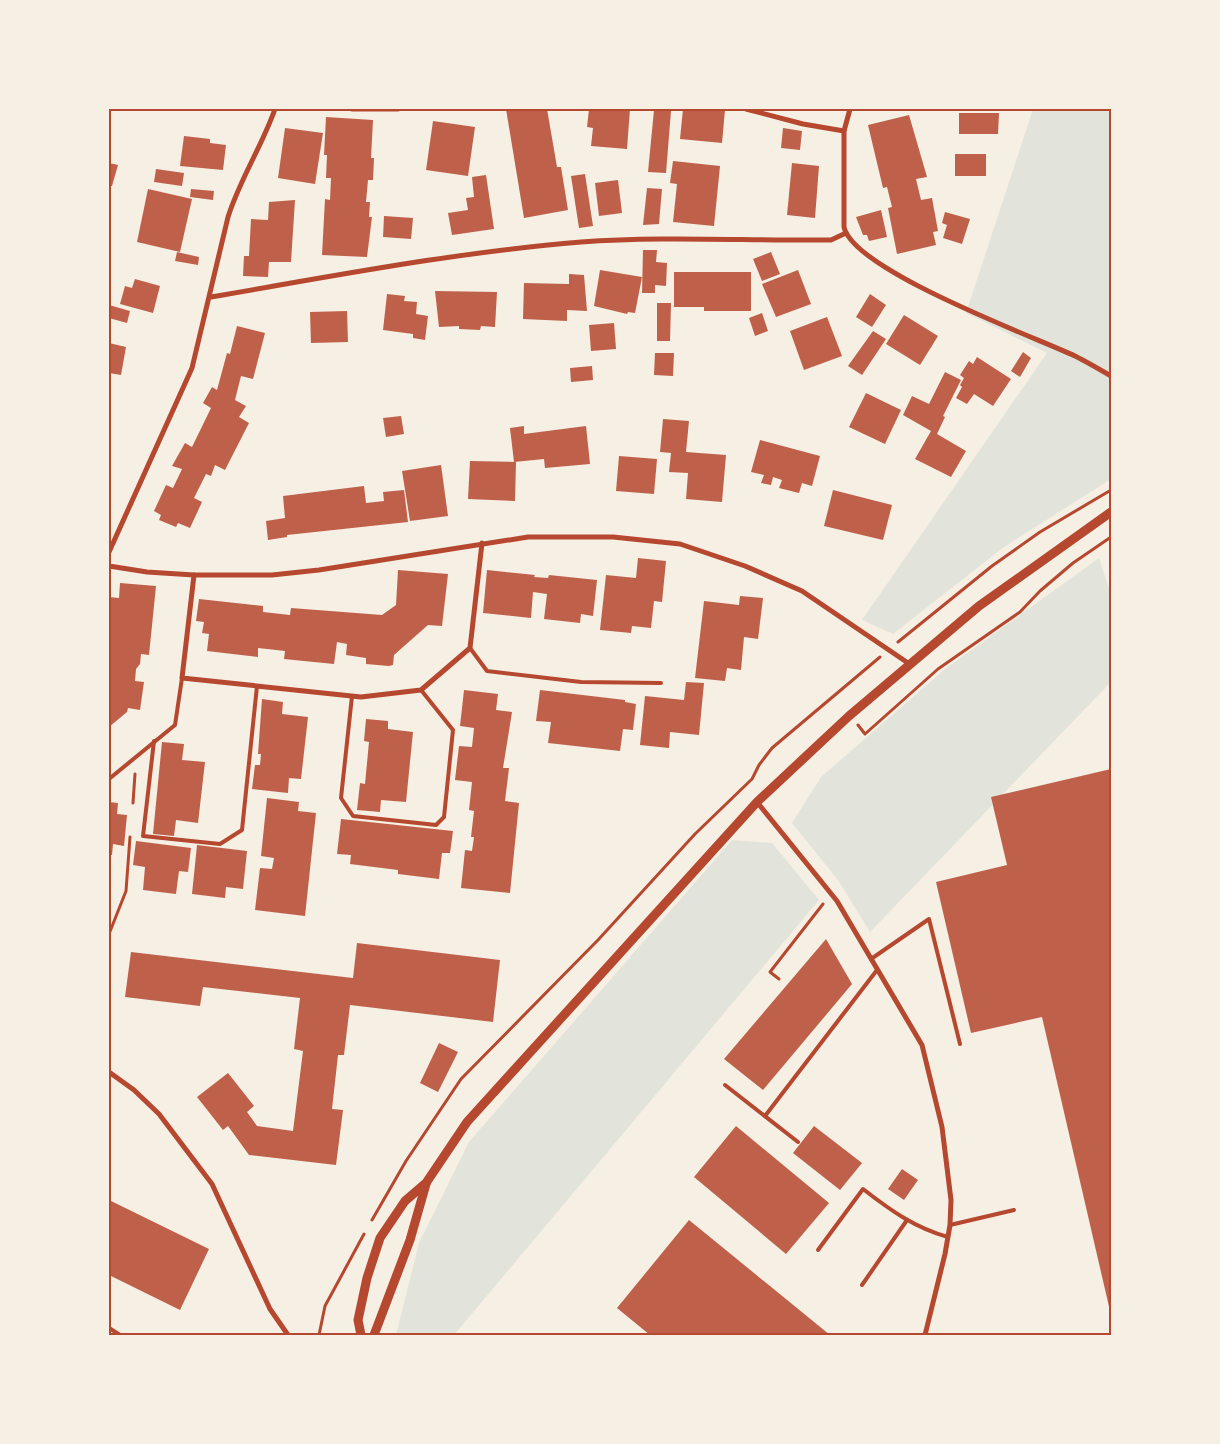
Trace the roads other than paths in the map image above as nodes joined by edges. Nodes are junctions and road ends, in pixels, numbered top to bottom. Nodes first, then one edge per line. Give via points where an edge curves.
1 (275, 109) edge
2 (352, 109) edge
3 (398, 109) edge
4 (746, 109) edge
5 (850, 109) edge
6 (844, 131) junction
7 (846, 233) junction
8 (211, 296) junction
9 (1111, 376) edge
10 (1111, 512) edge
11 (482, 543) junction
12 (109, 552) edge
13 (109, 566) edge
14 (194, 575) junction
15 (470, 648) junction
16 (908, 663) junction
17 (182, 678) junction
18 (662, 683) dead end
19 (257, 686) junction
20 (421, 690) junction
21 (352, 696) junction
22 (154, 741) junction
23 (109, 779) edge
24 (757, 802) junction
25 (871, 959) junction
26 (877, 970) junction
27 (960, 1044) dead end
28 (109, 1072) edge
29 (725, 1085) dead end
30 (765, 1116) junction
31 (798, 1142) dead end
32 (426, 1183) junction
33 (1014, 1210) dead end
34 (907, 1220) junction
35 (950, 1225) junction
36 (948, 1237) junction
37 (818, 1250) dead end
38 (862, 1285) dead end
39 (109, 1328) edge
40 (120, 1335) edge
41 (288, 1335) edge
42 (361, 1335) edge
43 (374, 1335) edge
44 (925, 1335) edge

1 - 8 street via 235,194 220,246
2 - 3 street
4 - 6 street
5 - 6 street
6 - 7 street
7 - 8 street via 831,240 579,242 393,266
7 - 9 street via 855,245 926,290 1077,356
8 - 12 street via 192,368
10 - 16 street via 979,606
11 - 14 street via 319,570 272,575
11 - 15 street
11 - 16 street via 572,535 680,544 745,566 802,591
13 - 14 street
14 - 17 street
15 - 18 lane via 487,671 581,682
15 - 20 street
16 - 24 street
17 - 19 street
17 - 22 lane via 174,725
19 - 21 street
19 - 22 lane via 242,830 220,844 143,836
20 - 21 street via 361,698
20 - 21 lane via 453,730 444,818 436,825 353,816 341,798
22 - 23 lane
24 - 25 street via 833,895
24 - 32 street via 467,1122
25 - 26 street
25 - 27 lane via 929,919
26 - 30 lane
26 - 35 street via 922,1045 942,1127 951,1200
28 - 41 street via 159,1114 212,1184 270,1309
29 - 30 lane
30 - 31 lane
32 - 42 street via 405,1201 380,1238 366,1278 358,1320
32 - 43 street via 410,1240
33 - 35 lane
34 - 36 lane
34 - 37 lane via 894,1214 863,1189
34 - 38 lane
35 - 36 street
36 - 44 street
39 - 40 lane

